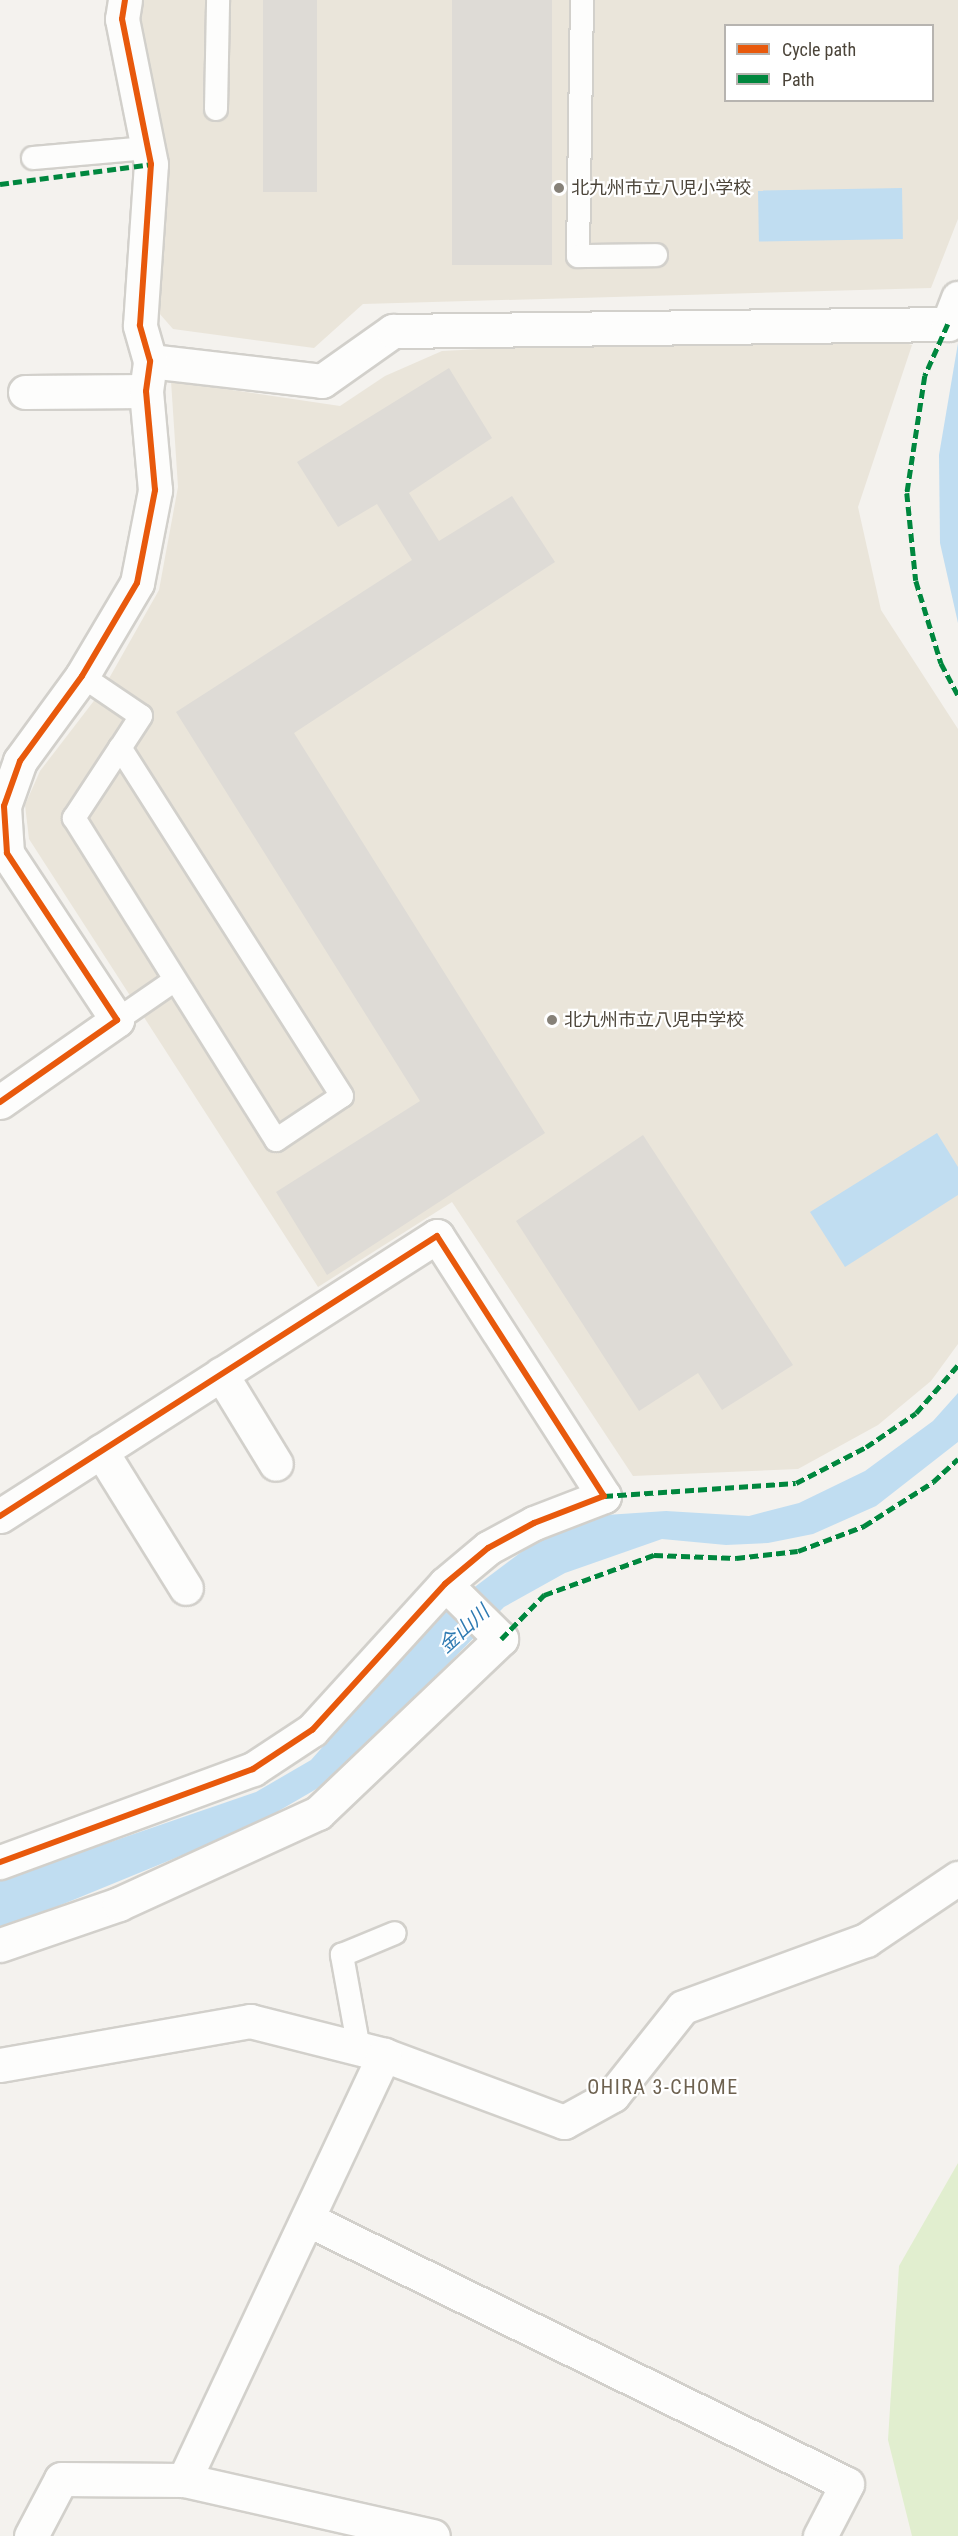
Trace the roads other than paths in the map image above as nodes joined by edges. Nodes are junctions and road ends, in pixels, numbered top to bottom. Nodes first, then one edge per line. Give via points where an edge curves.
1 (125, 0) edge
2 (218, 0) edge
3 (582, 0) edge
4 (216, 109) dead end
5 (148, 148) junction
6 (33, 158) dead end
7 (656, 255) dead end
8 (958, 298) edge
9 (148, 376) junction
10 (25, 392) dead end
11 (82, 676) junction
12 (120, 748) junction
13 (10, 756) edge
14 (175, 980) junction
15 (117, 1020) junction
16 (1, 1099) edge
17 (221, 1374) junction
18 (101, 1451) junction
19 (276, 1464) dead end
20 (0, 1516) edge
21 (186, 1588) dead end
22 (451, 1590) junction
23 (0, 1862) edge
24 (958, 1878) edge
25 (395, 1933) dead end
26 (0, 1945) edge
27 (372, 2052) junction
28 (0, 2065) edge
29 (309, 2220) junction
30 (184, 2480) junction
31 (31, 2536) edge
32 (432, 2536) edge
33 (820, 2536) edge

1 - 5 street via 122,19
2 - 4 lane
3 - 7 lane via 578,256
5 - 6 lane
5 - 9 street via 151,164 140,325
8 - 9 street via 948,324 393,331 322,381
9 - 10 street
9 - 11 street via 155,490 137,583
11 - 12 lane via 141,716
11 - 13 street
12 - 14 lane via 74,818
12 - 14 lane via 342,1096 276,1140
13 - 15 street via 4,806 7,853
14 - 15 lane
15 - 16 street
17 - 18 street
17 - 19 street
17 - 22 street via 437,1236 604,1496 534,1523 488,1548
18 - 20 street
18 - 21 street
22 - 23 street via 312,1730 253,1769
22 - 26 street via 501,1639 318,1813 119,1904
24 - 27 street via 866,1940 683,2007 613,2095 564,2122
25 - 27 lane via 342,1955
27 - 28 street via 250,2021
27 - 29 street
29 - 30 street
29 - 33 street via 847,2484
30 - 31 street via 61,2479
30 - 32 street

